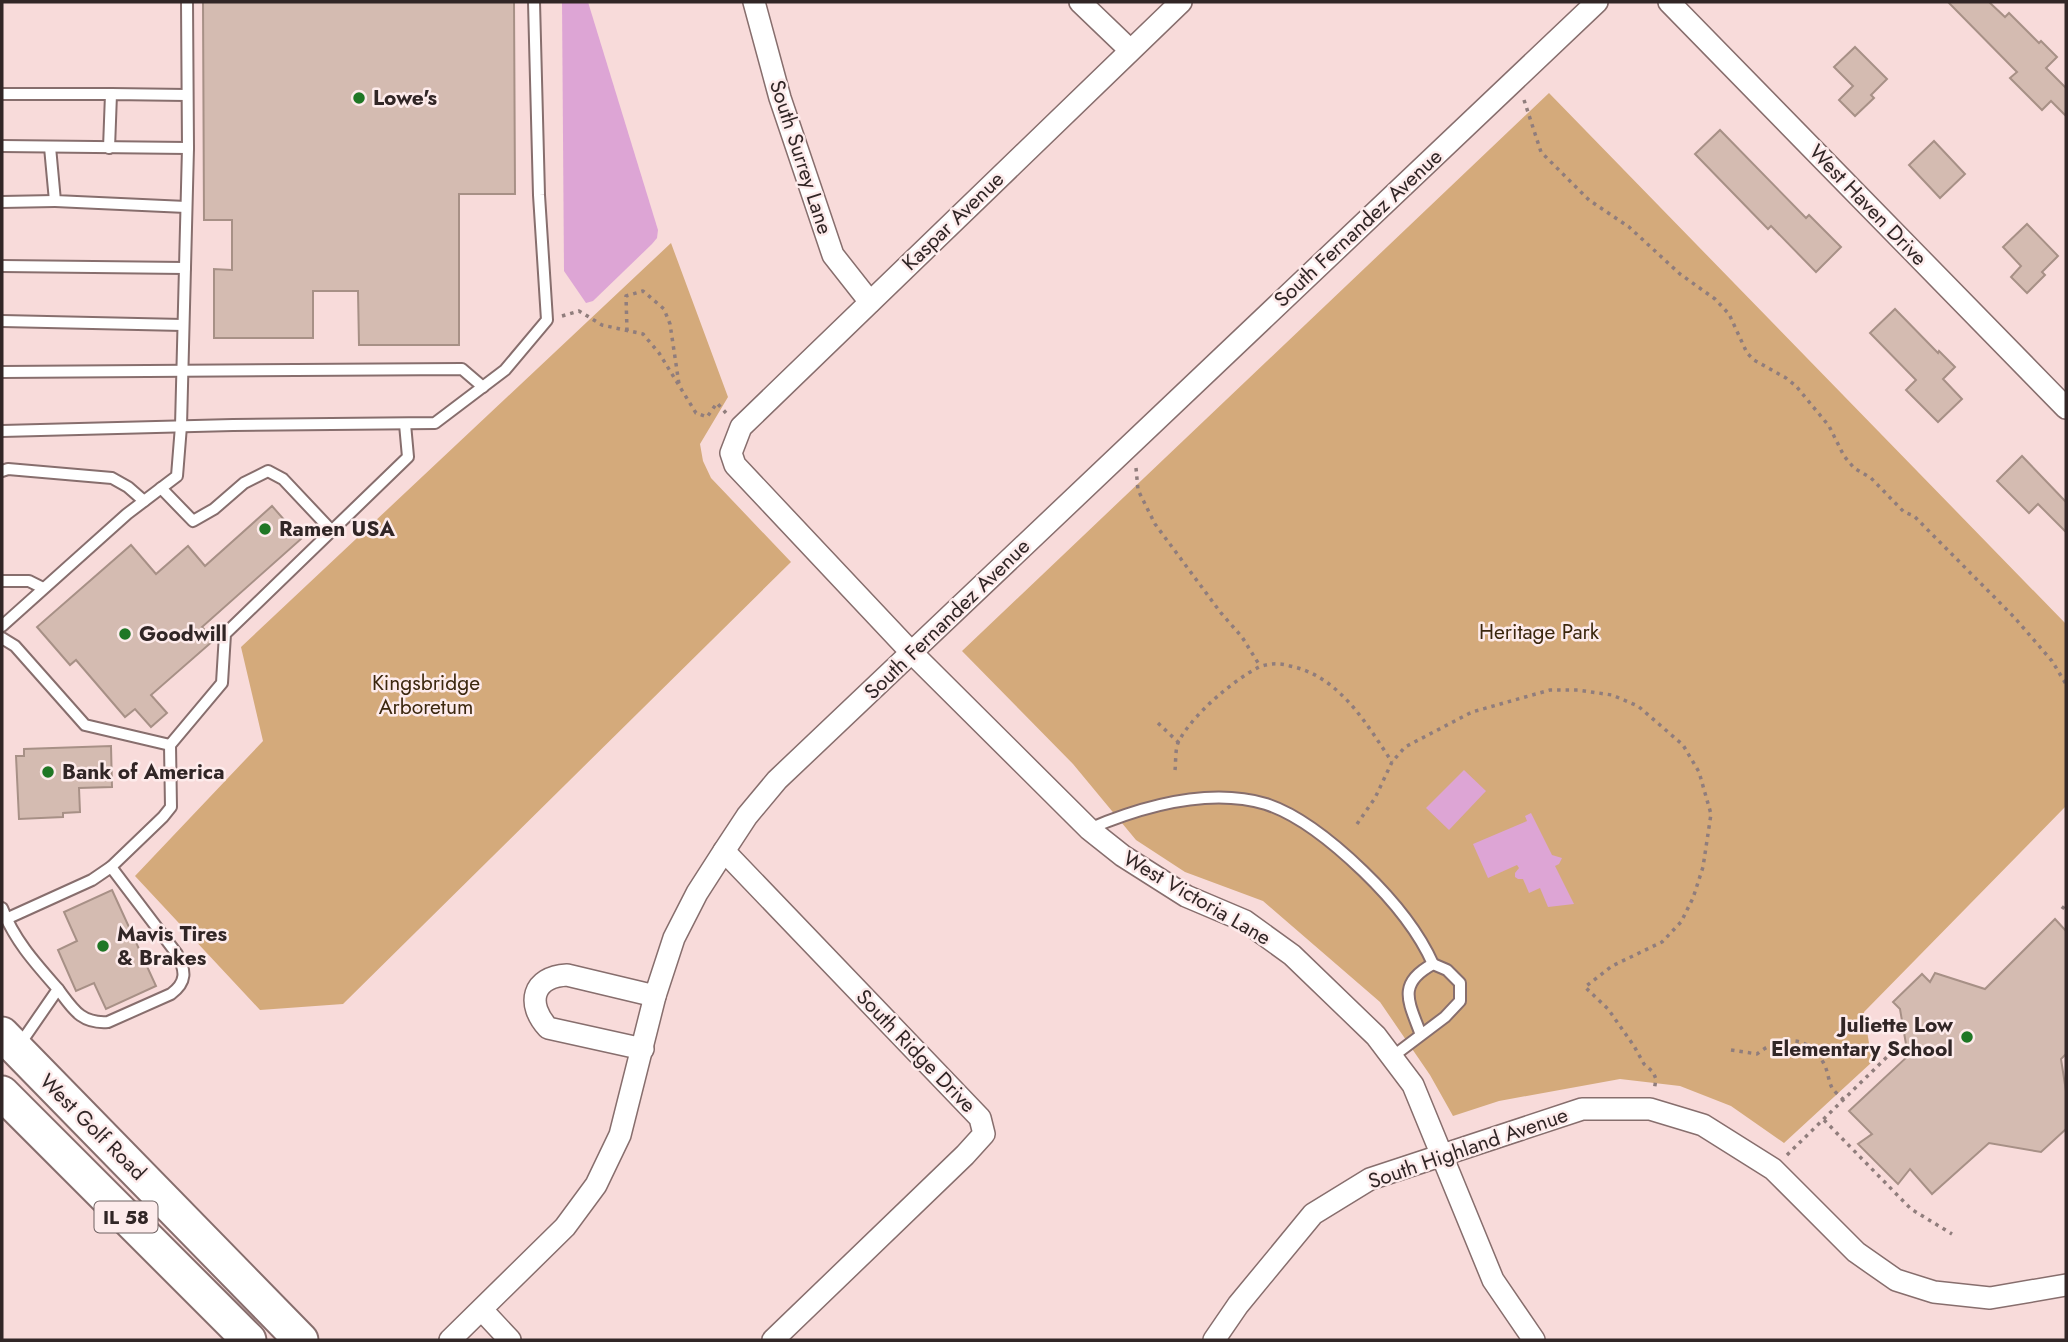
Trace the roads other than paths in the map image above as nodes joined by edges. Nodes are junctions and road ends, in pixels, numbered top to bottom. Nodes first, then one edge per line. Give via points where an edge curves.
1 (187, 2) edge
2 (534, 2) edge
3 (754, 2) edge
4 (1080, 2) edge
5 (1181, 2) edge
6 (1597, 2) edge
7 (1669, 2) edge
8 (1130, 50) junction
9 (2, 94) edge
10 (111, 94) junction
11 (187, 95) junction
12 (2, 146) edge
13 (50, 147) junction
14 (109, 148) junction
15 (188, 148) junction
16 (55, 201) junction
17 (2, 202) edge
18 (186, 207) junction
19 (2, 266) edge
20 (185, 268) junction
21 (870, 302) junction
22 (2, 321) edge
23 (183, 325) junction
24 (2, 372) edge
25 (182, 372) junction
26 (483, 387) junction
27 (2066, 408) edge
28 (405, 424) junction
29 (181, 426) junction
30 (2, 431) edge
31 (737, 436) joint
32 (2, 471) edge
33 (161, 488) junction
34 (144, 501) junction
35 (332, 531) junction
36 (2, 581) edge
37 (43, 588) junction
38 (2, 626) edge
39 (2, 638) edge
40 (911, 652) junction
41 (170, 745) junction
42 (1089, 829) junction
43 (724, 851) junction
44 (111, 867) junction
45 (4, 913) edge
46 (1433, 964) junction
47 (58, 989) junction
48 (655, 996) junction
49 (1421, 1035) junction
50 (9, 1042) edge
51 (643, 1049) junction
52 (1392, 1057) junction
53 (2, 1093) edge
54 (1441, 1154) junction
55 (2066, 1285) edge
56 (482, 1310) junction
57 (249, 1340) edge
58 (301, 1340) edge
59 (450, 1340) edge
60 (510, 1340) edge
61 (773, 1340) edge
62 (1214, 1340) edge
63 (1534, 1340) edge

1 - 11 lane
2 - 26 lane via 547,320 505,370
3 - 21 street, South Surrey Lane via 780,98 833,255
4 - 8 street
5 - 8 street, Kaspar Avenue
6 - 40 street, South Fernandez Avenue
7 - 27 street, West Haven Drive
8 - 21 street, Kaspar Avenue
9 - 10 lane
10 - 11 lane
10 - 14 lane
11 - 15 lane
12 - 13 lane
13 - 14 lane
13 - 16 lane
14 - 15 lane
15 - 18 lane
16 - 17 lane
16 - 18 lane
18 - 20 lane
19 - 20 lane
20 - 23 lane
21 - 31 street, Kaspar Avenue
22 - 23 lane
23 - 25 lane
24 - 25 lane
25 - 26 lane via 462,369
25 - 29 lane
26 - 28 lane via 435,424
28 - 29 lane
28 - 35 lane via 408,457
29 - 30 lane
29 - 33 lane via 177,475
31 - 40 street, West Victoria Lane via 731,453 735,464
32 - 34 lane via 112,478
33 - 34 lane
33 - 35 lane via 193,521 243,483 268,471 283,478
34 - 37 lane
35 - 41 lane via 225,634 222,683
36 - 37 lane via 29,581
37 - 38 lane
39 - 41 lane via 15,646 85,725
40 - 42 street, West Victoria Lane
40 - 43 street, South Fernandez Avenue via 777,780
41 - 44 lane via 171,807
42 - 46 lane via 1151,807 1188,800 1231,797 1268,805 1310,827 1392,898
42 - 52 street, West Victoria Lane via 1186,896 1245,921 1292,955
43 - 48 street, South Fernandez Avenue via 674,938
43 - 61 street, South Ridge Drive via 980,1118 984,1134
44 - 45 lane via 92,880
44 - 47 lane via 177,954 184,978 171,994 97,1023 72,1009
45 - 47 lane via 29,957
46 - 49 lane via 1409,984 1407,995
46 - 49 lane via 1460,983 1460,1001
47 - 50 lane
48 - 51 street, South Fernandez Avenue
48 - 51 street via 567,975 543,982 535,994 538,1018 548,1028
49 - 52 lane
50 - 58 main road, West Golf Road / IL 58
51 - 56 street, South Fernandez Avenue via 620,1135 596,1185 565,1227
52 - 54 street, West Victoria Lane via 1413,1085
53 - 57 main road, West Golf Road / IL 58
54 - 55 street, South Highland Avenue via 1582,1109 1650,1109 1703,1125 1773,1169 1856,1252 1896,1280 1934,1292 1990,1298
54 - 62 street, South Highland Avenue via 1370,1179 1313,1214
54 - 63 street, West Victoria Lane via 1493,1280
56 - 59 street, South Fernandez Avenue
56 - 60 street

